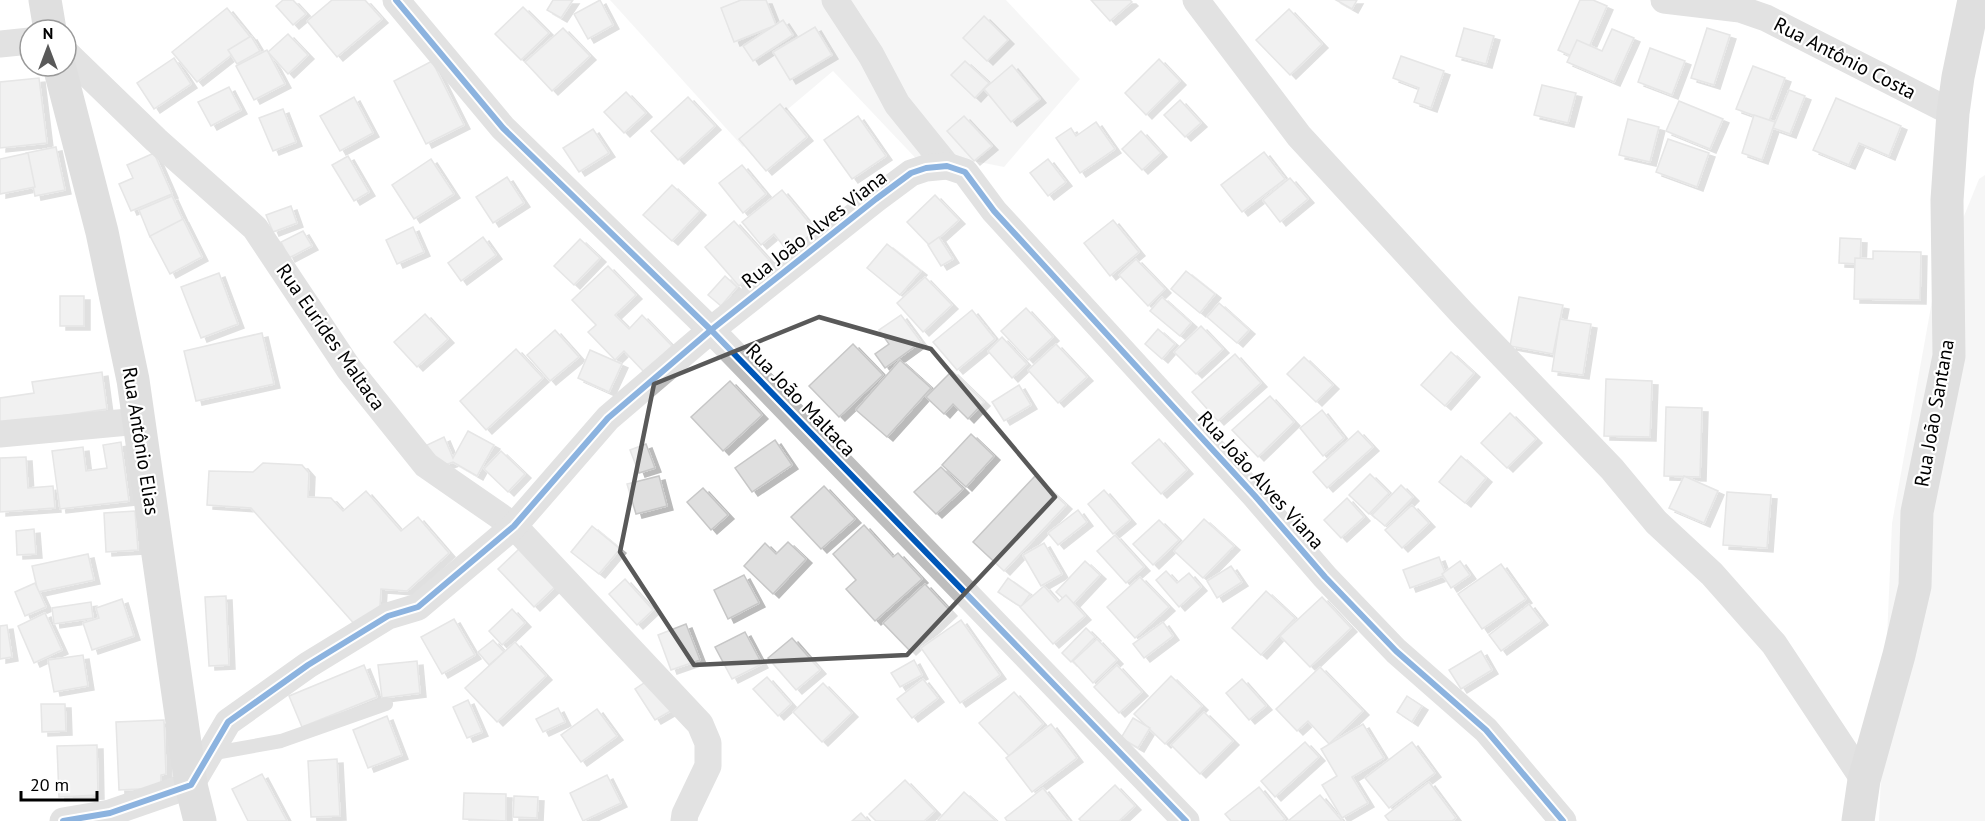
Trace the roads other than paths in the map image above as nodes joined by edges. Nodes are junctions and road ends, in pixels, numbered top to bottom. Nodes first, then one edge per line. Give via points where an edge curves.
1 (45, 0) edge
2 (396, 0) edge
3 (835, 0) edge
4 (1196, 0) edge
5 (1664, 0) edge
6 (1974, 0) edge
7 (48, 18) edge
8 (18, 42) edge
9 (0, 44) edge
10 (78, 64) edge
11 (62, 78) edge
12 (1953, 112) junction
13 (947, 166) junction
14 (711, 330) junction
15 (139, 421) junction
16 (0, 434) edge
17 (514, 526) junction
18 (386, 704) dead end
19 (209, 754) junction
20 (1864, 780) junction
21 (192, 785) junction
22 (63, 821) edge
23 (200, 821) edge
24 (684, 821) edge
25 (1186, 821) edge
26 (1563, 821) edge
27 (1858, 821) edge

1 - 7 street
2 - 14 street, Rua João Maltaca via 503,128
3 - 13 street via 897,104
4 - 20 street via 1299,136 1774,644
5 - 12 street, Rua Antônio Costa via 1740,9 1766,18
6 - 12 street, Rua João Santana
8 - 9 street
10 - 17 street, Rua Eurides Maltaca via 255,228 349,369 426,465
11 - 15 street, Rua Antônio Elias via 102,232
12 - 20 street, Rua João Santana via 1947,200 1949,356 1917,512 1915,586
13 - 14 street, Rua João Alves Viana via 911,174
13 - 26 street, Rua João Alves Viana via 965,172 994,211 1325,577 1396,651 1486,730
14 - 17 street, Rua João Alves Viana via 608,418
14 - 25 street, Rua João Maltaca
15 - 16 street
15 - 21 street, Rua Antônio Elias
17 - 19 street, Rua João Alves Viana via 418,607 388,616 308,665 228,722
17 - 24 street, Rua Eurides Maltaca via 699,724 708,743 708,766
18 - 19 lane via 281,741
19 - 21 street, Rua João Alves Viana
20 - 27 street, Rua João Santana
21 - 22 street via 110,813
21 - 23 street, Rua Antônio Elias

